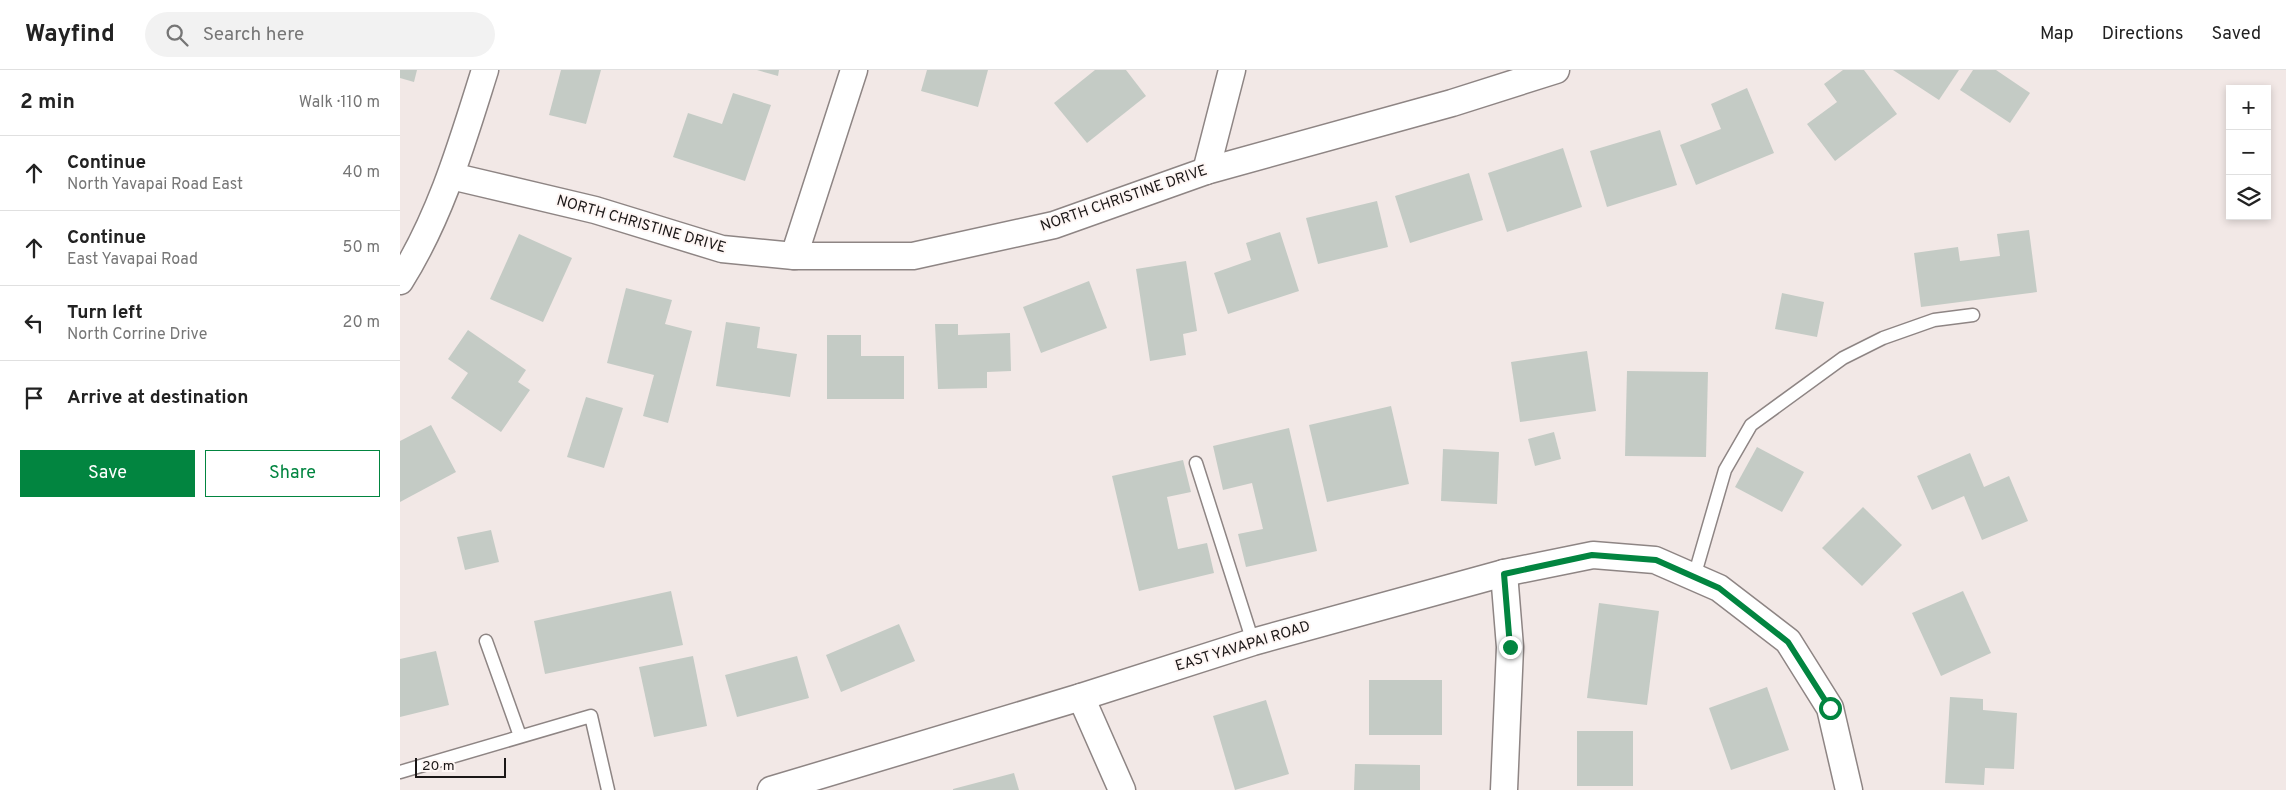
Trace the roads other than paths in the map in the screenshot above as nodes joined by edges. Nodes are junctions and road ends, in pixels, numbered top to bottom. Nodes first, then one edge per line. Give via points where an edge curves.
1 (485, 70) edge
2 (854, 70) edge
3 (1232, 70) edge
4 (1556, 70) edge
5 (1206, 171) junction
6 (451, 176) junction
7 (794, 256) junction
8 (400, 281) edge
9 (1974, 315) dead end
10 (1196, 463) dead end
11 (1504, 574) junction
12 (1694, 577) junction
13 (486, 642) dead end
14 (1253, 642) junction
15 (1081, 697) junction
16 (520, 736) junction
17 (400, 772) edge
18 (608, 790) edge
19 (771, 790) edge
20 (1122, 790) edge
21 (1504, 790) edge
22 (1850, 790) edge

1 - 6 street
2 - 7 street
3 - 5 street
4 - 5 street, NORTH CHRISTINE DRIVE via 1452,103
5 - 7 street, NORTH CHRISTINE DRIVE via 1054,225 913,256
6 - 7 street, NORTH CHRISTINE DRIVE via 595,210 722,249
6 - 8 street via 420,249
9 - 12 lane via 1934,320 1883,338 1851,354 1751,425 1725,470
10 - 14 lane
11 - 12 street, EAST YAVAPAI ROAD via 1592,555 1656,560
11 - 14 street, EAST YAVAPAI ROAD
11 - 21 street via 1510,647
12 - 22 street, EAST YAVAPAI ROAD via 1719,588 1788,642 1830,708
13 - 16 lane
14 - 15 street, EAST YAVAPAI ROAD
15 - 19 street, EAST YAVAPAI ROAD
15 - 20 street
16 - 17 lane
16 - 18 lane via 591,716

